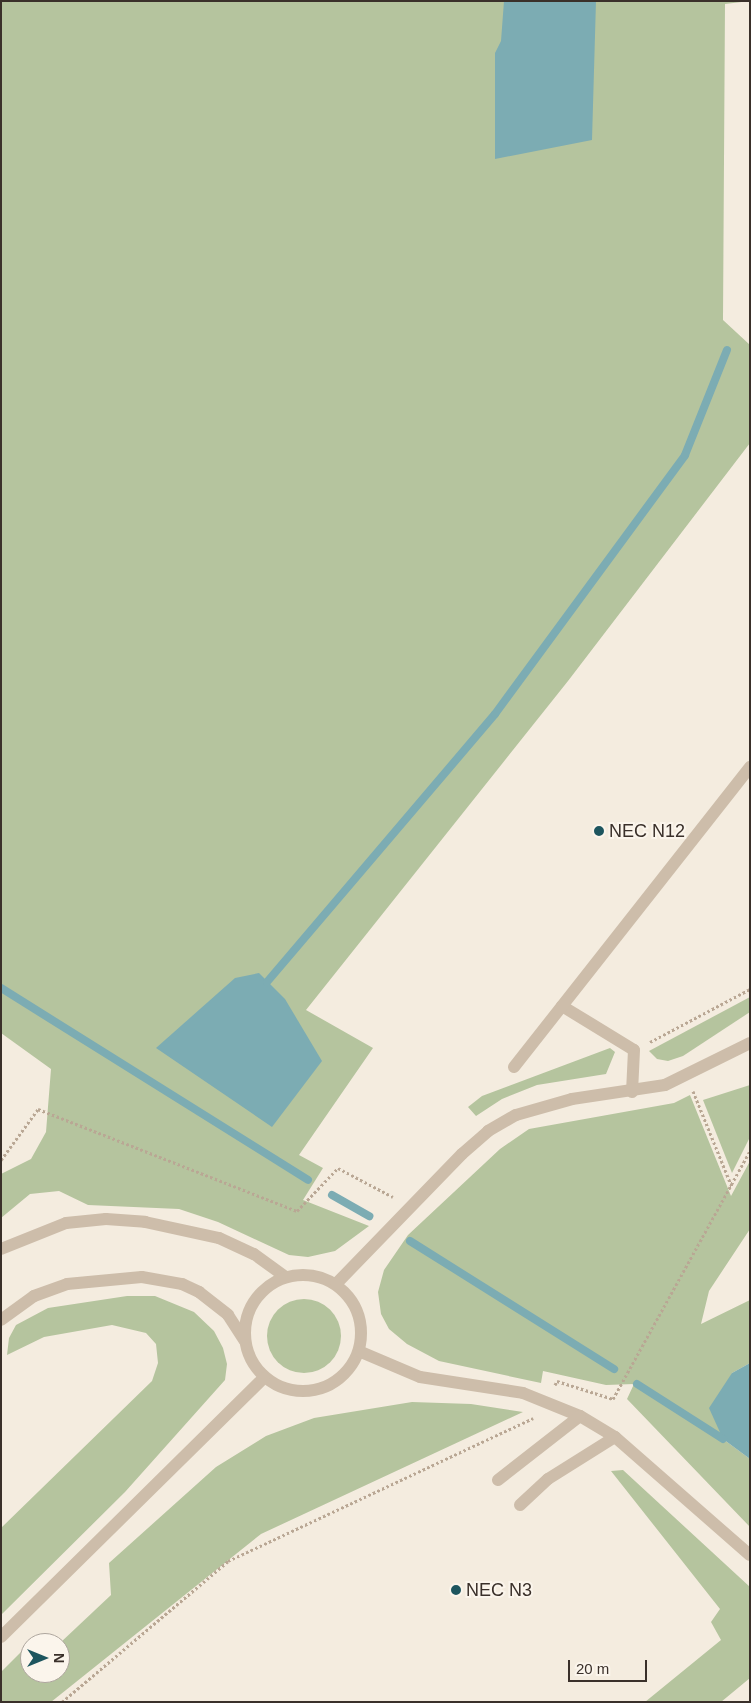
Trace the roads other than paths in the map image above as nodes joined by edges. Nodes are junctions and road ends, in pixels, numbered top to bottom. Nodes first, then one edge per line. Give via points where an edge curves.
1 (750, 767) edge
2 (562, 1006) junction
3 (750, 1043) edge
4 (514, 1067) dead end
5 (632, 1092) junction
6 (1, 1249) edge
7 (284, 1276) junction
8 (336, 1284) junction
9 (1, 1320) edge
10 (244, 1340) junction
11 (360, 1352) junction
12 (264, 1378) junction
13 (580, 1416) junction
14 (615, 1437) junction
15 (498, 1480) dead end
16 (520, 1505) dead end
17 (750, 1555) edge
18 (1, 1637) edge

1 - 2 street
2 - 4 street
2 - 5 street via 634,1050
3 - 5 street via 687,1077
5 - 8 street via 572,1098 516,1115 488,1131
6 - 7 street via 66,1223 106,1219 145,1222 219,1238 254,1254
7 - 8 street via 306,1274
7 - 10 street via 255,1298 246,1317
8 - 11 street via 353,1303 360,1322
9 - 10 street via 34,1296 67,1284 142,1276 182,1284 200,1292 228,1315
10 - 12 street via 251,1361
11 - 12 street via 336,1380 316,1390 296,1391
11 - 13 street via 420,1377 523,1393
12 - 18 street
13 - 14 street
13 - 15 street
14 - 16 street via 548,1479
14 - 17 street

